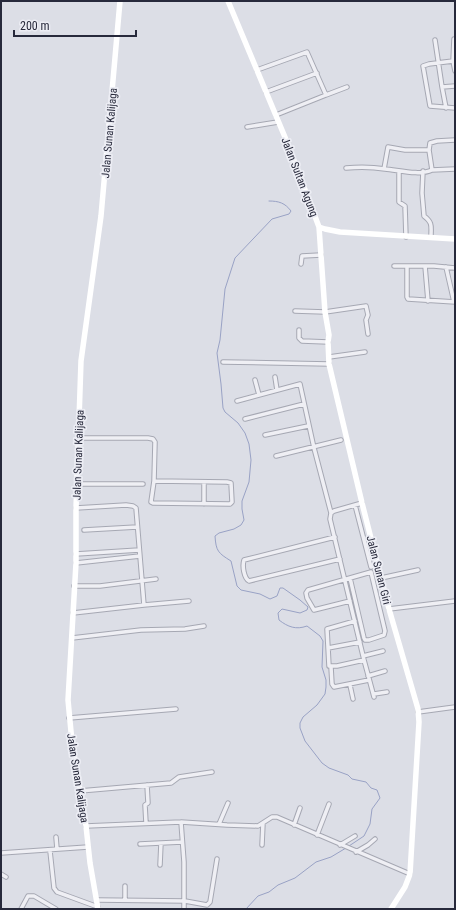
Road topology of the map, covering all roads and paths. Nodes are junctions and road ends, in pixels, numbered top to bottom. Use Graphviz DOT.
graph roads {
  1 [pos="120,1"];
  2 [pos="228,1"];
  3 [pos="454,38"];
  4 [pos="435,40"];
  5 [pos="453,61"];
  6 [pos="438,63"];
  7 [pos="257,70"];
  8 [pos="455,71"];
  9 [pos="317,73"];
  10 [pos="455,86"];
  11 [pos="442,87"];
  12 [pos="347,88"];
  13 [pos="266,92"];
  14 [pos="326,95"];
  15 [pos="446,108"];
  16 [pos="455,108"];
  17 [pos="276,115"];
  18 [pos="278,122"];
  19 [pos="247,127"];
  20 [pos="455,140"];
  21 [pos="429,150"];
  22 [pos="346,168"];
  23 [pos="384,168"];
  24 [pos="455,169"];
  25 [pos="432,170"];
  26 [pos="399,171"];
  27 [pos="423,172"];
  28 [pos="319,227"];
  29 [pos="406,237"];
  30 [pos="431,237"];
  31 [pos="455,239"];
  32 [pos="321,255"];
  33 [pos="301,264"];
  34 [pos="394,266"];
  35 [pos="407,266"];
  36 [pos="425,266"];
  37 [pos="446,267"];
  38 [pos="455,268"];
  39 [pos="428,301"];
  40 [pos="454,302"];
  41 [pos="295,311"];
  42 [pos="325,312"];
  43 [pos="299,330"];
  44 [pos="368,334"];
  45 [pos="328,342"];
  46 [pos="365,352"];
  47 [pos="329,357"];
  48 [pos="223,362"];
  49 [pos="329,364"];
  50 [pos="275,377"];
  51 [pos="255,380"];
  52 [pos="278,390"];
  53 [pos="259,395"];
  54 [pos="237,401"];
  55 [pos="304,404"];
  56 [pos="245,419"];
  57 [pos="308,426"];
  58 [pos="265,435"];
  59 [pos="79,438"];
  60 [pos="341,440"];
  61 [pos="314,448"];
  62 [pos="276,456"];
  63 [pos="154,481"];
  64 [pos="204,482"];
  65 [pos="77,484"];
  66 [pos="143,484"];
  67 [pos="362,503"];
  68 [pos="204,504"];
  69 [pos="355,505"];
  70 [pos="76,508"];
  71 [pos="331,512"];
  72 [pos="137,527"];
  73 [pos="84,530"];
  74 [pos="335,537"];
  75 [pos="139,550"];
  76 [pos="119,551"];
  77 [pos="101,552"];
  78 [pos="76,554"];
  79 [pos="140,556"];
  80 [pos="120,558"];
  81 [pos="340,559"];
  82 [pos="102,560"];
  83 [pos="76,563"];
  84 [pos="378,565"];
  85 [pos="418,570"];
  86 [pos="350,578"];
  87 [pos="381,578"];
  88 [pos="156,579"];
  89 [pos="345,580"];
  90 [pos="141,581"];
  91 [pos="74,586"];
  92 [pos="350,601"];
  93 [pos="455,601"];
  94 [pos="189,602"];
  95 [pos="144,605"];
  96 [pos="390,609"];
  97 [pos="72,613"];
  98 [pos="355,621"];
  99 [pos="204,626"];
  100 [pos="72,638"];
  101 [pos="360,642"];
  102 [pos="328,648"];
  103 [pos="383,651"];
  104 [pos="363,656"];
  105 [pos="364,660"];
  106 [pos="331,667"];
  107 [pos="385,672"];
  108 [pos="369,678"];
  109 [pos="350,685"];
  110 [pos="386,692"];
  111 [pos="353,699"];
  112 [pos="455,707"];
  113 [pos="176,709"];
  114 [pos="418,712"];
  115 [pos="69,718"];
  116 [pos="212,772"];
  117 [pos="147,784"];
  118 [pos="80,791"];
  119 [pos="228,803"];
  120 [pos="329,804"];
  121 [pos="300,808"];
  122 [pos="181,822"];
  123 [pos="146,823"];
  124 [pos="263,823"];
  125 [pos="218,824"];
  126 [pos="294,825"];
  127 [pos="86,826"];
  128 [pos="317,835"];
  129 [pos="355,836"];
  130 [pos="56,837"];
  131 [pos="375,839"];
  132 [pos="182,842"];
  133 [pos="162,843"];
  134 [pos="140,844"];
  135 [pos="262,845"];
  136 [pos="341,846"];
  137 [pos="88,847"];
  138 [pos="58,850"];
  139 [pos="50,851"];
  140 [pos="356,852"];
  141 [pos="1,853"];
  142 [pos="217,859"];
  143 [pos="160,865"];
  144 [pos="1,874"];
  145 [pos="410,874"];
  146 [pos="6,877"];
  147 [pos="125,886"];
  148 [pos="97,900"];
  149 [pos="125,900"];
  150 [pos="185,900"];
  151 [pos="98,908"];
  152 [pos="21,909"];
  153 [pos="56,909"];
  154 [pos="184,909"];
  155 [pos="391,909"];
  1 -- 59 [label="street, Jalan Sunan Kalijaga"];
  2 -- 7 [label="street, Jalan Sultan Agung"];
  3 -- 5 [label="street"];
  4 -- 6 [label="street"];
  5 -- 6 [label="street"];
  5 -- 8 [label="street"];
  6 -- 11 [label="street"];
  6 -- 15 [label="street"];
  7 -- 9 [label="street"];
  7 -- 13 [label="street, Jalan Sultan Agung"];
  9 -- 13 [label="street"];
  9 -- 14 [label="street"];
  10 -- 11 [label="street"];
  11 -- 15 [label="street"];
  12 -- 14 [label="street"];
  13 -- 17 [label="street, Jalan Sultan Agung"];
  14 -- 17 [label="street"];
  15 -- 16 [label="street"];
  17 -- 18 [label="street, Jalan Sultan Agung"];
  18 -- 19 [label="street"];
  18 -- 28 [label="street, Jalan Sultan Agung"];
  20 -- 21 [label="street"];
  21 -- 23 [label="street"];
  21 -- 25 [label="street"];
  22 -- 23 [label="street"];
  23 -- 26 [label="street"];
  24 -- 25 [label="street"];
  25 -- 27 [label="street"];
  26 -- 27 [label="street"];
  26 -- 29 [label="street"];
  27 -- 30 [label="street"];
  28 -- 29 [label="street, Jalan Sultan Agung"];
  28 -- 32 [label="street, Jalan Sunan Giri"];
  29 -- 30 [label="street, Jalan Sultan Agung"];
  30 -- 31 [label="street, Jalan Sultan Agung"];
  32 -- 33 [label="street"];
  32 -- 42 [label="street, Jalan Sunan Giri"];
  34 -- 35 [label="street"];
  35 -- 36 [label="street"];
  35 -- 39 [label="street"];
  36 -- 37 [label="street"];
  36 -- 39 [label="street"];
  37 -- 38 [label="street"];
  37 -- 40 [label="street"];
  39 -- 40 [label="street"];
  41 -- 42 [label="street"];
  42 -- 44 [label="street"];
  42 -- 45 [label="street, Jalan Sunan Giri"];
  43 -- 45 [label="street"];
  45 -- 47 [label="street, Jalan Sunan Giri"];
  46 -- 47 [label="street"];
  47 -- 49 [label="street, Jalan Sunan Giri"];
  48 -- 49 [label="street"];
  49 -- 67 [label="street, Jalan Sunan Giri"];
  50 -- 52 [label="street"];
  51 -- 53 [label="street"];
  52 -- 53 [label="street"];
  52 -- 55 [label="street"];
  53 -- 54 [label="street"];
  55 -- 56 [label="street"];
  55 -- 57 [label="street"];
  57 -- 58 [label="street"];
  57 -- 61 [label="street"];
  59 -- 63 [label="street"];
  59 -- 65 [label="street, Jalan Sunan Kalijaga"];
  60 -- 61 [label="street"];
  61 -- 62 [label="street"];
  61 -- 71 [label="street"];
  63 -- 64 [label="street"];
  63 -- 68 [label="street"];
  64 -- 68 [label="street"];
  64 -- 68 [label="street"];
  65 -- 66 [label="street"];
  65 -- 70 [label="street, Jalan Sunan Kalijaga"];
  67 -- 69 [label="street"];
  67 -- 84 [label="street, Jalan Sunan Giri"];
  69 -- 71 [label="street"];
  69 -- 84 [label="street"];
  70 -- 72 [label="street"];
  70 -- 78 [label="street, Jalan Sunan Kalijaga"];
  71 -- 74 [label="street"];
  72 -- 73 [label="street"];
  72 -- 75 [label="street"];
  74 -- 81 [label="street"];
  74 -- 81 [label="street"];
  75 -- 76 [label="street"];
  75 -- 79 [label="street"];
  76 -- 77 [label="street"];
  76 -- 80 [label="street"];
  77 -- 78 [label="street"];
  77 -- 82 [label="street"];
  78 -- 83 [label="street, Jalan Sunan Kalijaga"];
  79 -- 80 [label="street"];
  79 -- 90 [label="street"];
  80 -- 82 [label="street"];
  81 -- 89 [label="street"];
  82 -- 83 [label="street"];
  83 -- 91 [label="street, Jalan Sunan Kalijaga"];
  84 -- 87 [label="street, Jalan Sunan Giri"];
  85 -- 87 [label="street"];
  86 -- 86 [label="street"];
  86 -- 89 [label="street"];
  87 -- 96 [label="street, Jalan Sunan Giri"];
  88 -- 90 [label="street"];
  89 -- 92 [label="street"];
  89 -- 92 [label="street"];
  90 -- 91 [label="street"];
  90 -- 95 [label="street"];
  91 -- 97 [label="street, Jalan Sunan Kalijaga"];
  92 -- 98 [label="street"];
  93 -- 96 [label="street"];
  94 -- 95 [label="street"];
  95 -- 97 [label="street"];
  96 -- 114 [label="street, Jalan Sunan Giri"];
  97 -- 100 [label="street, Jalan Sunan Kalijaga"];
  98 -- 101 [label="street"];
  98 -- 102 [label="street"];
  99 -- 100 [label="street"];
  100 -- 115 [label="street, Jalan Sunan Kalijaga"];
  101 -- 102 [label="street"];
  101 -- 104 [label="street"];
  102 -- 106 [label="street"];
  103 -- 104 [label="street"];
  104 -- 105 [label="street"];
  105 -- 106 [label="street"];
  105 -- 108 [label="street"];
  106 -- 109 [label="street"];
  107 -- 108 [label="street"];
  108 -- 109 [label="street"];
  108 -- 110 [label="street"];
  109 -- 111 [label="street"];
  112 -- 114 [label="street"];
  113 -- 115 [label="street"];
  114 -- 145 [label="street, Jalan Sunan Giri"];
  115 -- 118 [label="street, Jalan Sunan Kalijaga"];
  116 -- 117 [label="street"];
  117 -- 118 [label="street"];
  117 -- 123 [label="street"];
  118 -- 127 [label="street, Jalan Sunan Kalijaga"];
  119 -- 125 [label="street"];
  120 -- 128 [label="street"];
  121 -- 126 [label="street"];
  122 -- 123 [label="street"];
  122 -- 125 [label="street"];
  122 -- 132 [label="street"];
  123 -- 127 [label="street"];
  124 -- 125 [label="street"];
  124 -- 126 [label="street"];
  124 -- 135 [label="street"];
  126 -- 128 [label="street"];
  127 -- 137 [label="street, Jalan Sunan Kalijaga"];
  128 -- 136 [label="street"];
  129 -- 136 [label="street"];
  130 -- 138 [label="street"];
  131 -- 140 [label="street"];
  132 -- 133 [label="street"];
  132 -- 150 [label="street"];
  133 -- 134 [label="street"];
  133 -- 143 [label="street"];
  136 -- 140 [label="street"];
  137 -- 138 [label="street"];
  137 -- 148 [label="street, Jalan Sunan Kalijaga"];
  138 -- 139 [label="street"];
  139 -- 141 [label="street"];
  139 -- 151 [label="street"];
  140 -- 145 [label="street"];
  142 -- 150 [label="street"];
  144 -- 146 [label="street"];
  145 -- 155 [label="street, Jalan Sunan Giri"];
  147 -- 149 [label="street"];
  148 -- 149 [label="street"];
  148 -- 151 [label="street, Jalan Sunan Kalijaga"];
  149 -- 150 [label="street"];
  150 -- 154 [label="street"];
  152 -- 153 [label="street"];
}
